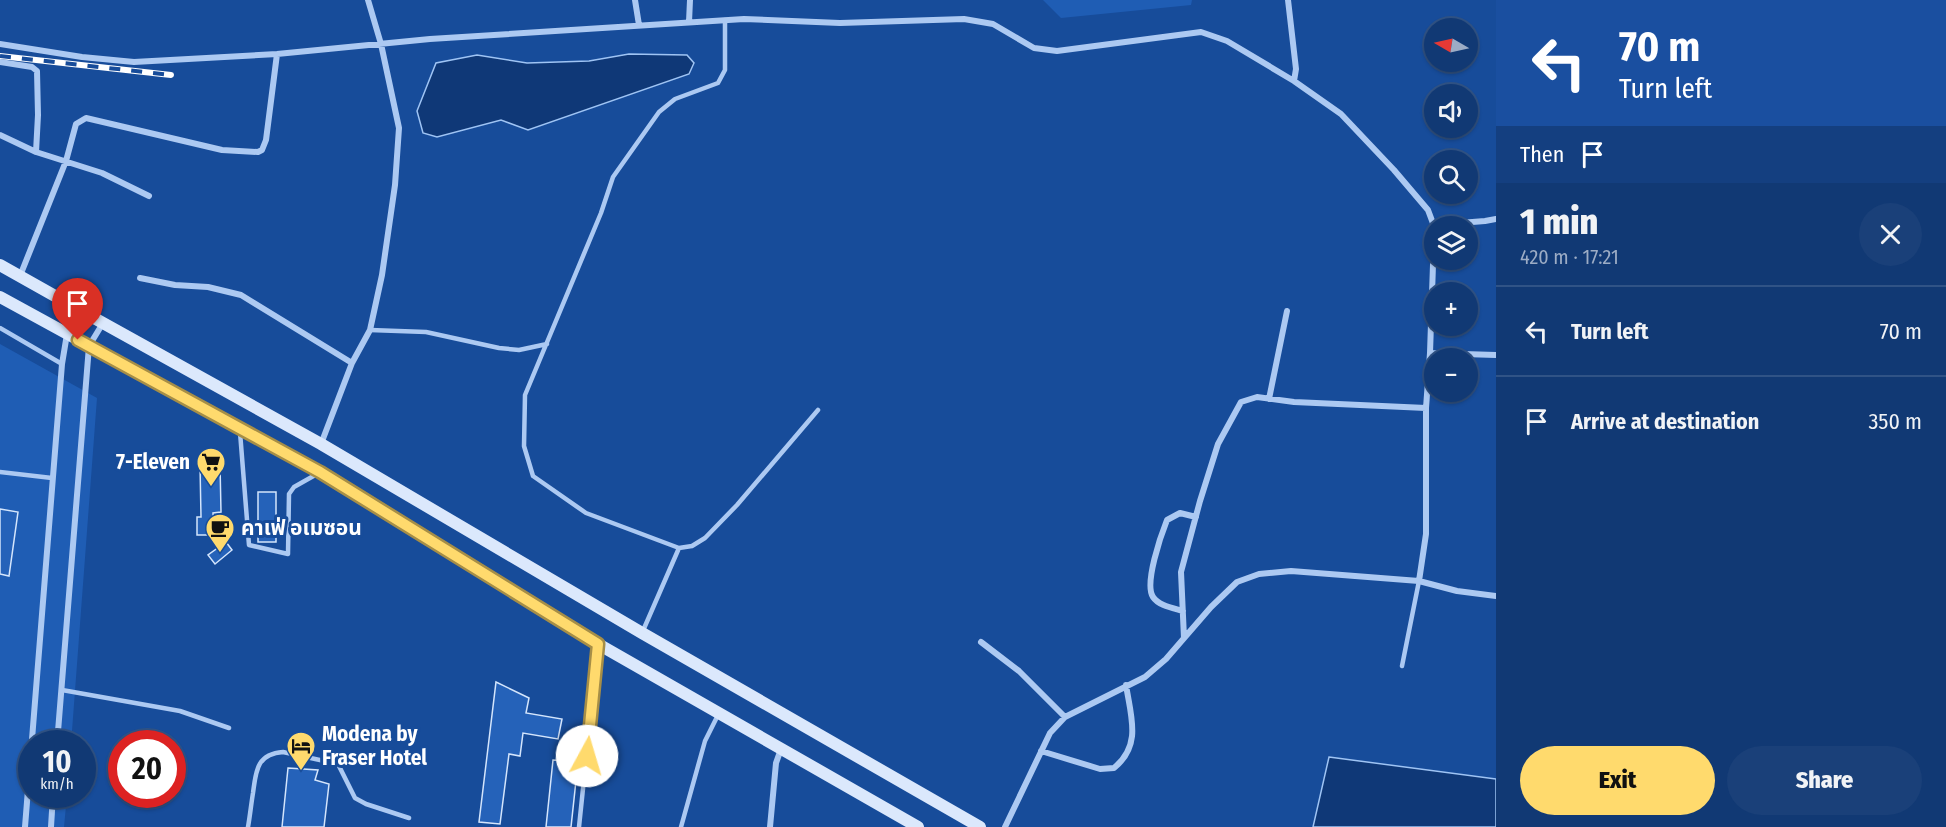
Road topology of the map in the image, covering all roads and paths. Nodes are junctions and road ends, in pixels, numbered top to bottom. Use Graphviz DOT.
graph roads {
  1 [pos="368,0"];
  2 [pos="635,0"];
  3 [pos="690,0"];
  4 [pos="1288,0"];
  5 [pos="725,20"];
  6 [pos="689,22"];
  7 [pos="639,25"];
  8 [pos="0,44"];
  9 [pos="381,44"];
  10 [pos="277,54"];
  11 [pos="0,62"];
  12 [pos="1294,81"];
  13 [pos="0,135"];
  14 [pos="36,152"];
  15 [pos="66,161"];
  16 [pos="149,196"];
  17 [pos="1430,216"];
  18 [pos="1496,219"];
  19 [pos="1478,222"];
  20 [pos="0,265"];
  21 [pos="1433,270"];
  22 [pos="20,276"];
  23 [pos="140,278"];
  24 [pos="0,297"];
  25 [pos="78,310"];
  26 [pos="1287,311"];
  27 [pos="102,323"];
  28 [pos="0,328"];
  29 [pos="370,330"];
  30 [pos="67,334"];
  31 [pos="547,344"];
  32 [pos="89,346"];
  33 [pos="1430,348"];
  34 [pos="1478,354"];
  35 [pos="1496,355"];
  36 [pos="352,363"];
  37 [pos="62,364"];
  38 [pos="1269,399"];
  39 [pos="1426,402"];
  40 [pos="1426,408"];
  41 [pos="818,410"];
  42 [pos="240,427"];
  43 [pos="321,444"];
  44 [pos="0,472"];
  45 [pos="320,472"];
  46 [pos="52,478"];
  47 [pos="1196,517"];
  48 [pos="679,548"];
  49 [pos="1419,581"];
  50 [pos="1496,596"];
  51 [pos="1183,611"];
  52 [pos="642,633"];
  53 [pos="1184,639"];
  54 [pos="981,642"];
  55 [pos="598,644"];
  56 [pos="1402,666"];
  57 [pos="1126,686"];
  58 [pos="62,690"];
  59 [pos="719,713"];
  60 [pos="1065,717"];
  61 [pos="229,728"];
  62 [pos="58,730"];
  63 [pos="781,748"];
  64 [pos="1041,751"];
  65 [pos="52,808"];
  66 [pos="409,818"];
  67 [pos="25,827"];
  68 [pos="51,827"];
  69 [pos="248,827"];
  70 [pos="579,827"];
  71 [pos="681,827"];
  72 [pos="771,827"];
  73 [pos="918,827"];
  74 [pos="980,827"];
  75 [pos="1005,827"];
  1 -- 9 [label="street"];
  2 -- 7 [label="street"];
  3 -- 6 [label="street"];
  4 -- 12 [label="street"];
  5 -- 6 [label="street"];
  5 -- 12 [label="street"];
  5 -- 31 [label="lane"];
  6 -- 7 [label="street"];
  7 -- 9 [label="street"];
  8 -- 10 [label="street"];
  9 -- 10 [label="street"];
  9 -- 29 [label="street"];
  10 -- 15 [label="street"];
  11 -- 14 [label="street"];
  12 -- 17 [label="street"];
  13 -- 14 [label="street"];
  14 -- 15 [label="street"];
  15 -- 16 [label="street"];
  15 -- 22 [label="street"];
  18 -- 19 [label="street"];
  20 -- 22 [label="main road"];
  21 -- 33 [label="street"];
  22 -- 25 [label="main road"];
  23 -- 36 [label="street"];
  24 -- 30 [label="main road"];
  25 -- 27 [label="main road"];
  25 -- 30 [label="street"];
  26 -- 38 [label="street"];
  27 -- 32 [label="street"];
  27 -- 43 [label="main road"];
  28 -- 37 [label="lane"];
  29 -- 31 [label="lane"];
  29 -- 36 [label="street"];
  30 -- 32 [label="main road"];
  30 -- 37 [label="street"];
  31 -- 48 [label="lane"];
  32 -- 42 [label="main road"];
  32 -- 58 [label="street"];
  34 -- 35 [label="street"];
  36 -- 43 [label="street"];
  37 -- 46 [label="street"];
  38 -- 40 [label="street"];
  38 -- 47 [label="street"];
  39 -- 40 [label="street"];
  40 -- 49 [label="street"];
  41 -- 48 [label="lane"];
  42 -- 45 [label="main road"];
  42 -- 45 [label="lane"];
  43 -- 52 [label="main road"];
  44 -- 46 [label="lane"];
  45 -- 55 [label="main road"];
  46 -- 67 [label="street"];
  47 -- 51 [label="street"];
  47 -- 51 [label="street"];
  48 -- 52 [label="lane"];
  49 -- 50 [label="street"];
  49 -- 53 [label="street"];
  49 -- 56 [label="lane"];
  51 -- 53 [label="street"];
  52 -- 74 [label="main road"];
  53 -- 57 [label="street"];
  54 -- 60 [label="street"];
  55 -- 59 [label="main road"];
  55 -- 70 [label="lane"];
  57 -- 60 [label="street"];
  57 -- 64 [label="street"];
  58 -- 61 [label="lane"];
  58 -- 62 [label="street"];
  59 -- 63 [label="main road"];
  59 -- 71 [label="lane"];
  60 -- 64 [label="street"];
  63 -- 72 [label="street"];
  63 -- 73 [label="main road"];
  64 -- 75 [label="street"];
  65 -- 68 [label="street"];
  66 -- 69 [label="lane"];
}
